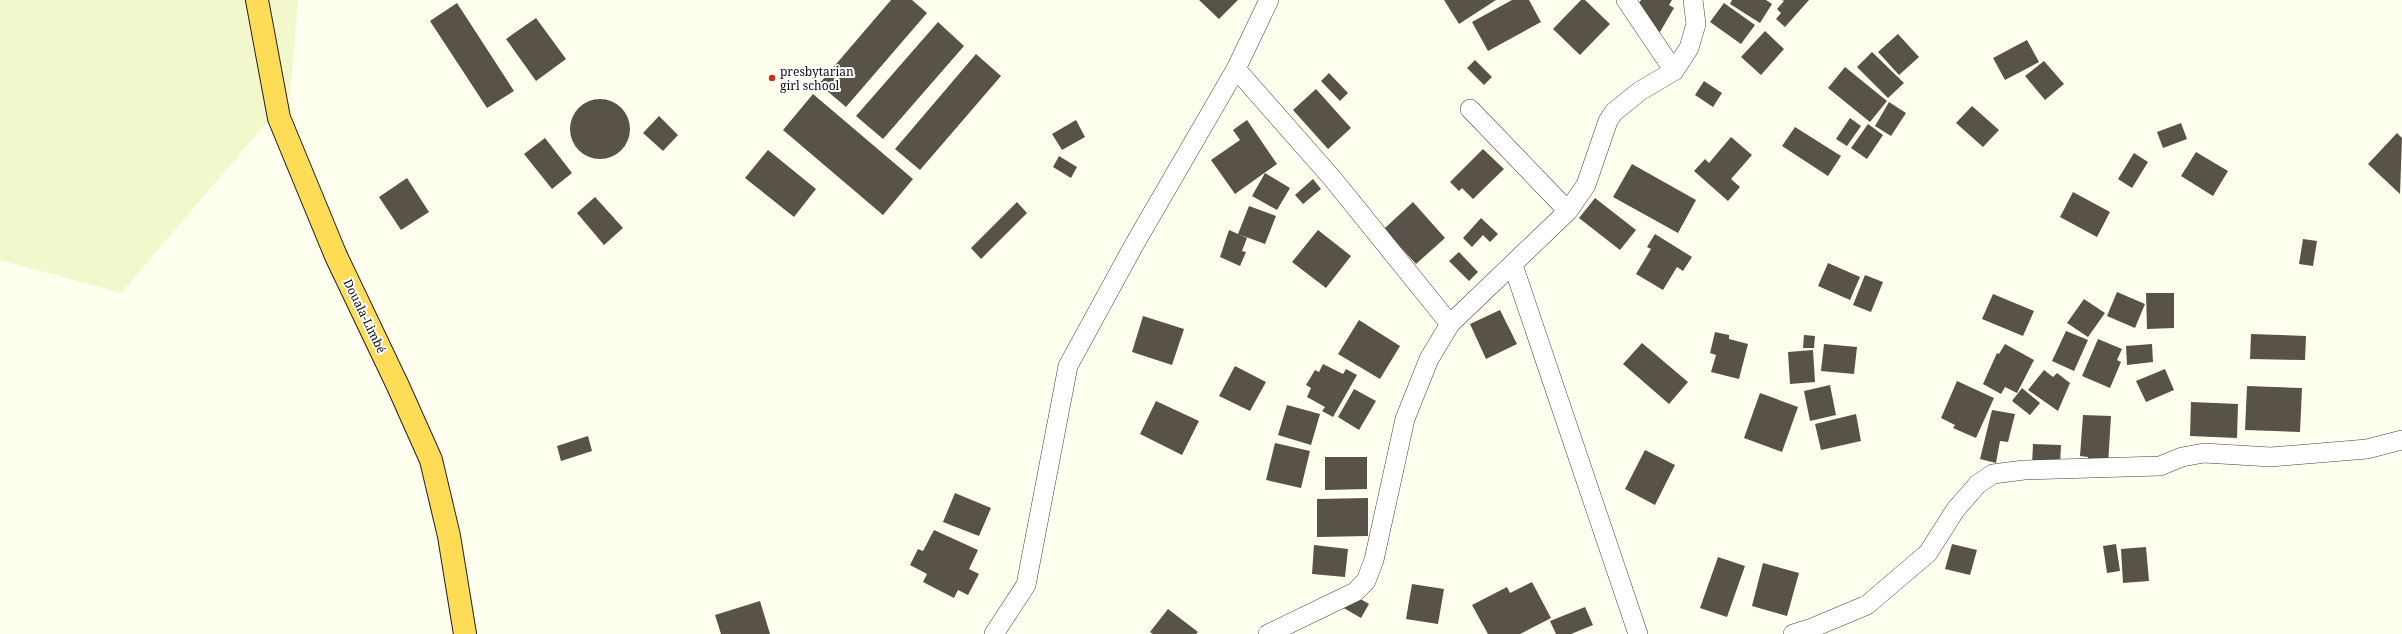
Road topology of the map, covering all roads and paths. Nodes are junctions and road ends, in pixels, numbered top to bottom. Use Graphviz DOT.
graph roads {
  1 [pos="257,0"];
  2 [pos="1269,0"];
  3 [pos="1626,0"];
  4 [pos="1693,0"];
  5 [pos="1236,69"];
  6 [pos="1674,71"];
  7 [pos="1470,109"];
  8 [pos="1568,211"];
  9 [pos="1513,265"];
  10 [pos="1450,324"];
  11 [pos="2402,440"];
  12 [pos="465,634"];
  13 [pos="994,634"];
  14 [pos="1268,634"];
  15 [pos="1638,634"];
  16 [pos="1792,634"];
  1 -- 12 [label="highway, Douala-Limbé"];
  2 -- 5 [label="street"];
  3 -- 6 [label="street"];
  4 -- 6 [label="street"];
  5 -- 10 [label="street"];
  5 -- 13 [label="street"];
  6 -- 8 [label="street"];
  7 -- 8 [label="street"];
  8 -- 9 [label="street"];
  9 -- 10 [label="street"];
  9 -- 15 [label="street"];
  10 -- 14 [label="street"];
  11 -- 16 [label="street"];
}
